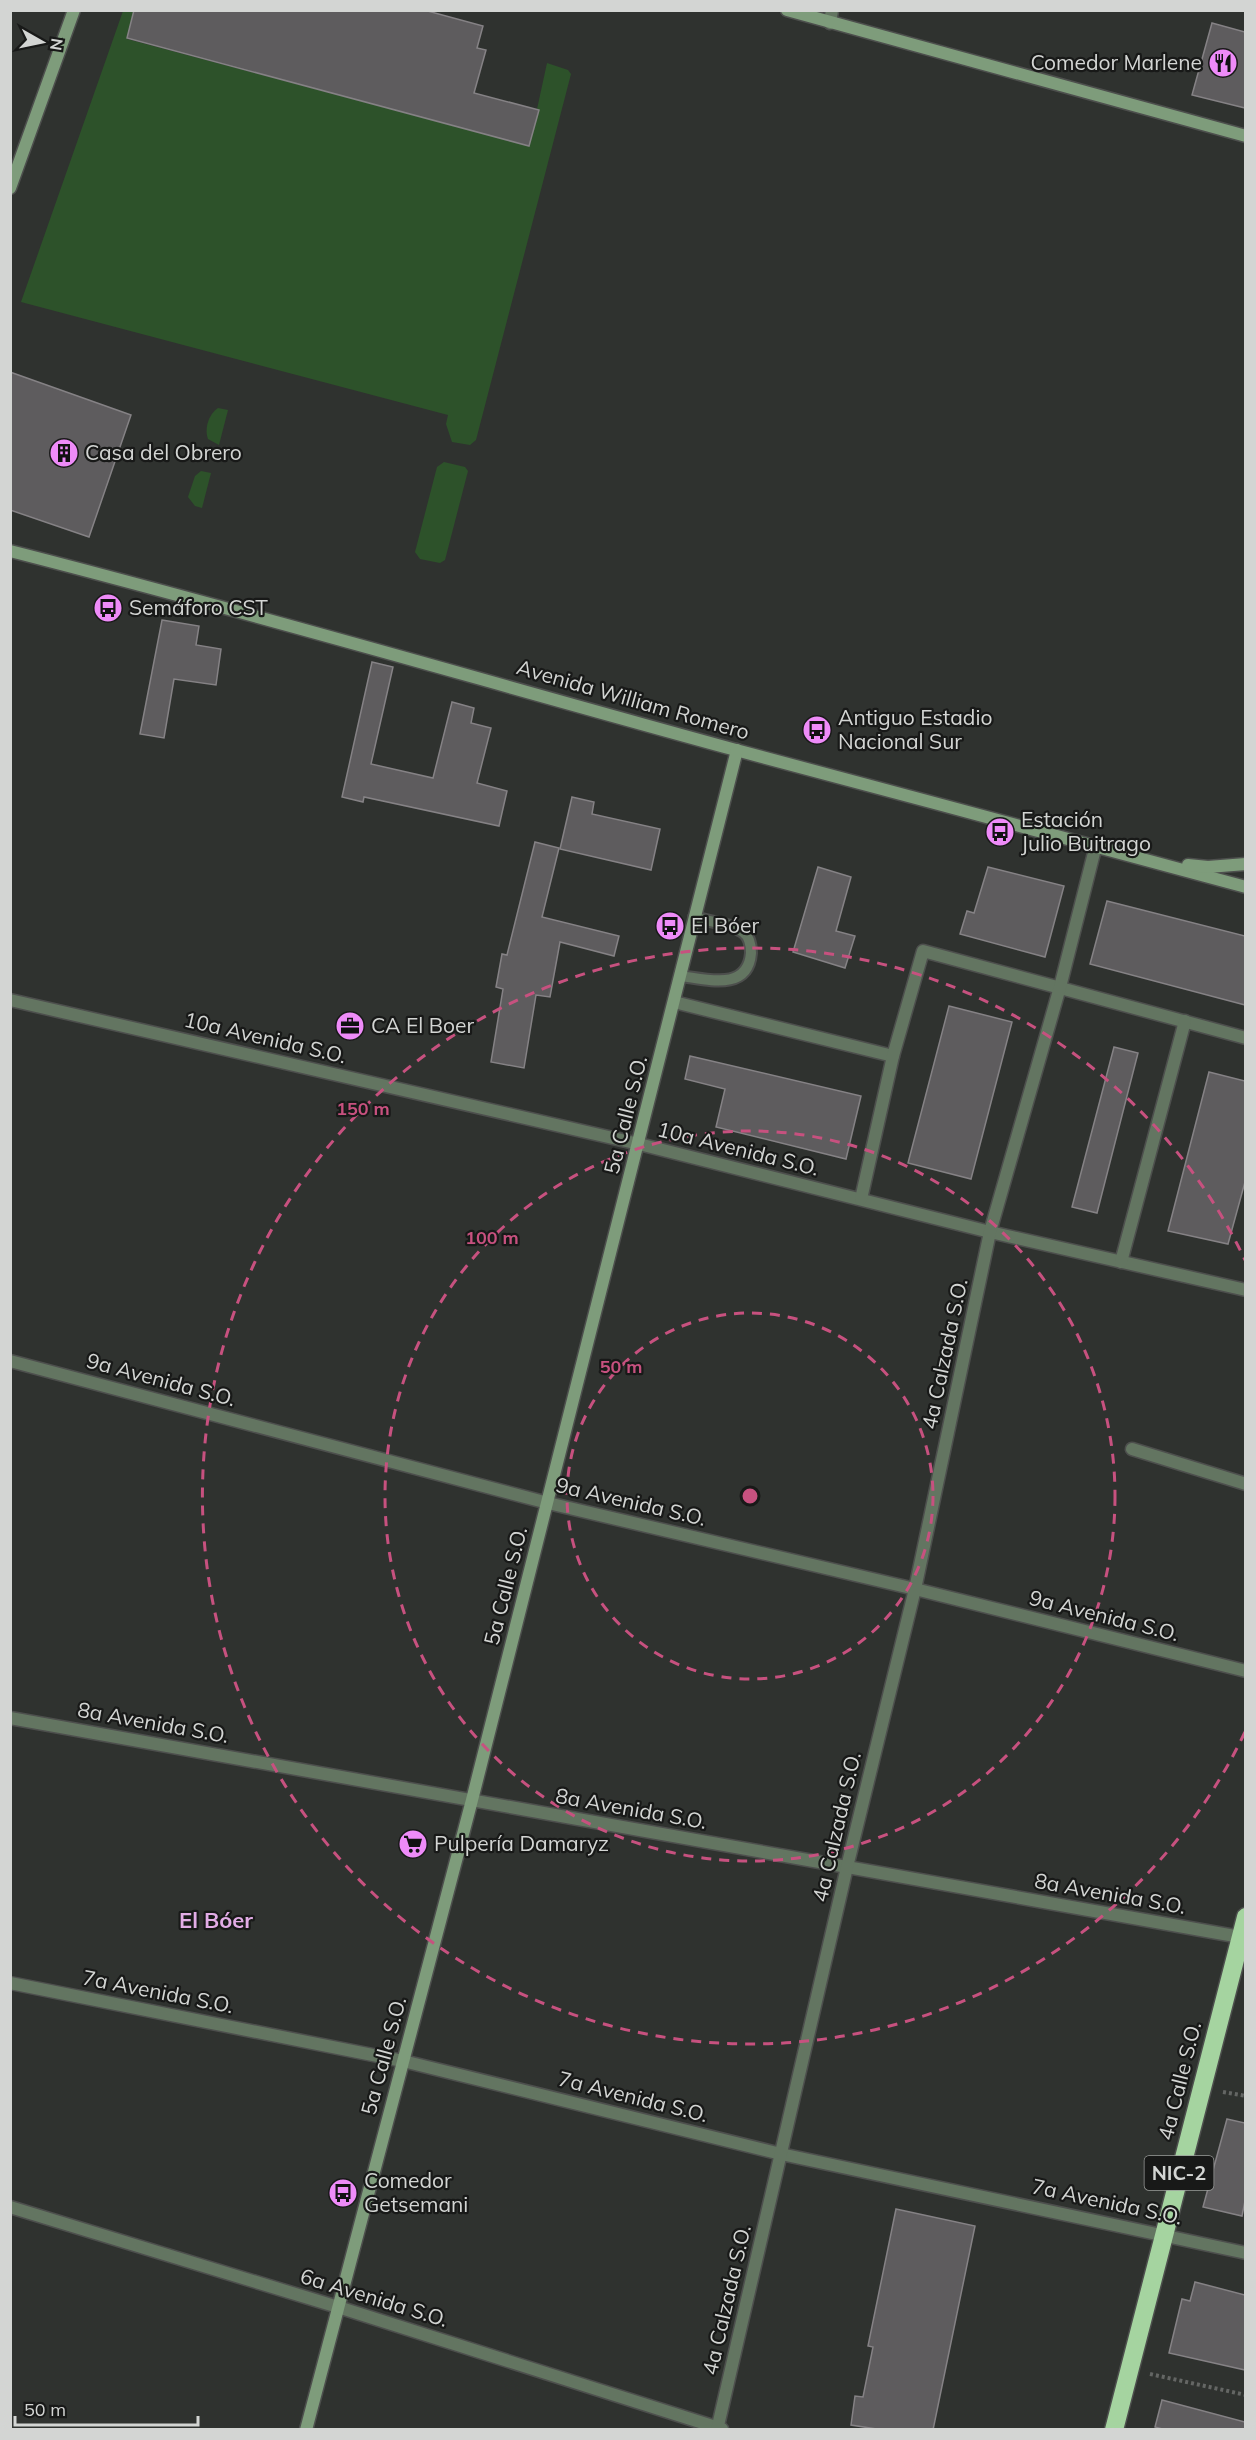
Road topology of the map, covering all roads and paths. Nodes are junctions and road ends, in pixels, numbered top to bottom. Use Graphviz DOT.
graph roads {
  1 [pos="74,10"];
  2 [pos="787,10"];
  3 [pos="831,17"];
  4 [pos="1245,136"];
  5 [pos="11,182"];
  6 [pos="10,551"];
  7 [pos="737,750"];
  8 [pos="1096,845"];
  9 [pos="1148,860"];
  10 [pos="1245,864"];
  11 [pos="1245,887"];
  12 [pos="694,918"];
  13 [pos="680,976"];
  14 [pos="1060,987"];
  15 [pos="10,1000"];
  16 [pos="674,1002"];
  17 [pos="1185,1021"];
  18 [pos="1245,1038"];
  19 [pos="893,1056"];
  20 [pos="639,1144"];
  21 [pos="861,1199"];
  22 [pos="990,1233"];
  23 [pos="1121,1262"];
  24 [pos="1245,1290"];
  25 [pos="10,1361"];
  26 [pos="1132,1449"];
  27 [pos="1245,1484"];
  28 [pos="548,1503"];
  29 [pos="915,1589"];
  30 [pos="1245,1671"];
  31 [pos="10,1718"];
  32 [pos="472,1800"];
  33 [pos="847,1867"];
  34 [pos="1245,1917"];
  35 [pos="1243,1937"];
  36 [pos="10,1983"];
  37 [pos="403,2061"];
  38 [pos="781,2154"];
  39 [pos="10,2207"];
  40 [pos="1164,2234"];
  41 [pos="1245,2253"];
  42 [pos="338,2307"];
  43 [pos="1129,2370"];
  44 [pos="1245,2395"];
  45 [pos="719,2429"];
  46 [pos="306,2430"];
  47 [pos="1114,2430"];
  1 -- 5 [label="street"];
  2 -- 3 [label="street"];
  3 -- 4 [label="street"];
  6 -- 7 [label="street, Avenida William Romero"];
  7 -- 8 [label="street, Avenida William Romero"];
  7 -- 12 [label="street, 5a Calle S.O."];
  8 -- 9 [label="street, Avenida William Romero"];
  8 -- 14 [label="street, 4a Calzada S.O."];
  9 -- 10 [label="street"];
  9 -- 11 [label="street, Avenida William Romero"];
  12 -- 13 [label="street, 5a Calle S.O."];
  12 -- 13 [label="lane"];
  13 -- 16 [label="street, 5a Calle S.O."];
  14 -- 17 [label="street"];
  14 -- 19 [label="street"];
  14 -- 22 [label="street, 4a Calzada S.O."];
  15 -- 20 [label="street, 10a Avenida S.O."];
  16 -- 19 [label="street"];
  16 -- 20 [label="street, 5a Calle S.O."];
  17 -- 18 [label="street"];
  17 -- 23 [label="street"];
  19 -- 21 [label="street"];
  20 -- 21 [label="street, 10a Avenida S.O."];
  20 -- 28 [label="street, 5a Calle S.O."];
  21 -- 22 [label="street, 10a Avenida S.O."];
  22 -- 23 [label="street, 10a Avenida S.O."];
  22 -- 29 [label="street, 4a Calzada S.O."];
  23 -- 24 [label="street, 10a Avenida S.O."];
  25 -- 28 [label="street, 9a Avenida S.O."];
  26 -- 27 [label="street"];
  28 -- 29 [label="street, 9a Avenida S.O."];
  28 -- 32 [label="street, 5a Calle S.O."];
  29 -- 30 [label="street, 9a Avenida S.O."];
  29 -- 33 [label="street, 4a Calzada S.O."];
  31 -- 32 [label="street, 8a Avenida S.O."];
  32 -- 33 [label="street, 8a Avenida S.O."];
  32 -- 37 [label="street, 5a Calle S.O."];
  33 -- 35 [label="street, 8a Avenida S.O."];
  33 -- 38 [label="street, 4a Calzada S.O."];
  34 -- 35 [label="highway, 4a Calle S.O. / NIC-2"];
  35 -- 40 [label="highway, 4a Calle S.O. / NIC-2"];
  36 -- 37 [label="street, 7a Avenida S.O."];
  37 -- 38 [label="street, 7a Avenida S.O."];
  37 -- 42 [label="street, 5a Calle S.O."];
  38 -- 40 [label="street, 7a Avenida S.O."];
  38 -- 45 [label="street, 4a Calzada S.O."];
  39 -- 42 [label="street, 6a Avenida S.O."];
  40 -- 41 [label="street, 7a Avenida S.O."];
  40 -- 43 [label="highway, 4a Calle S.O. / NIC-2"];
  42 -- 45 [label="street, 6a Avenida S.O."];
  42 -- 46 [label="street, 5a Calle S.O."];
  43 -- 44 [label="path"];
  43 -- 47 [label="highway, 4a Calle S.O. / NIC-2"];
}
